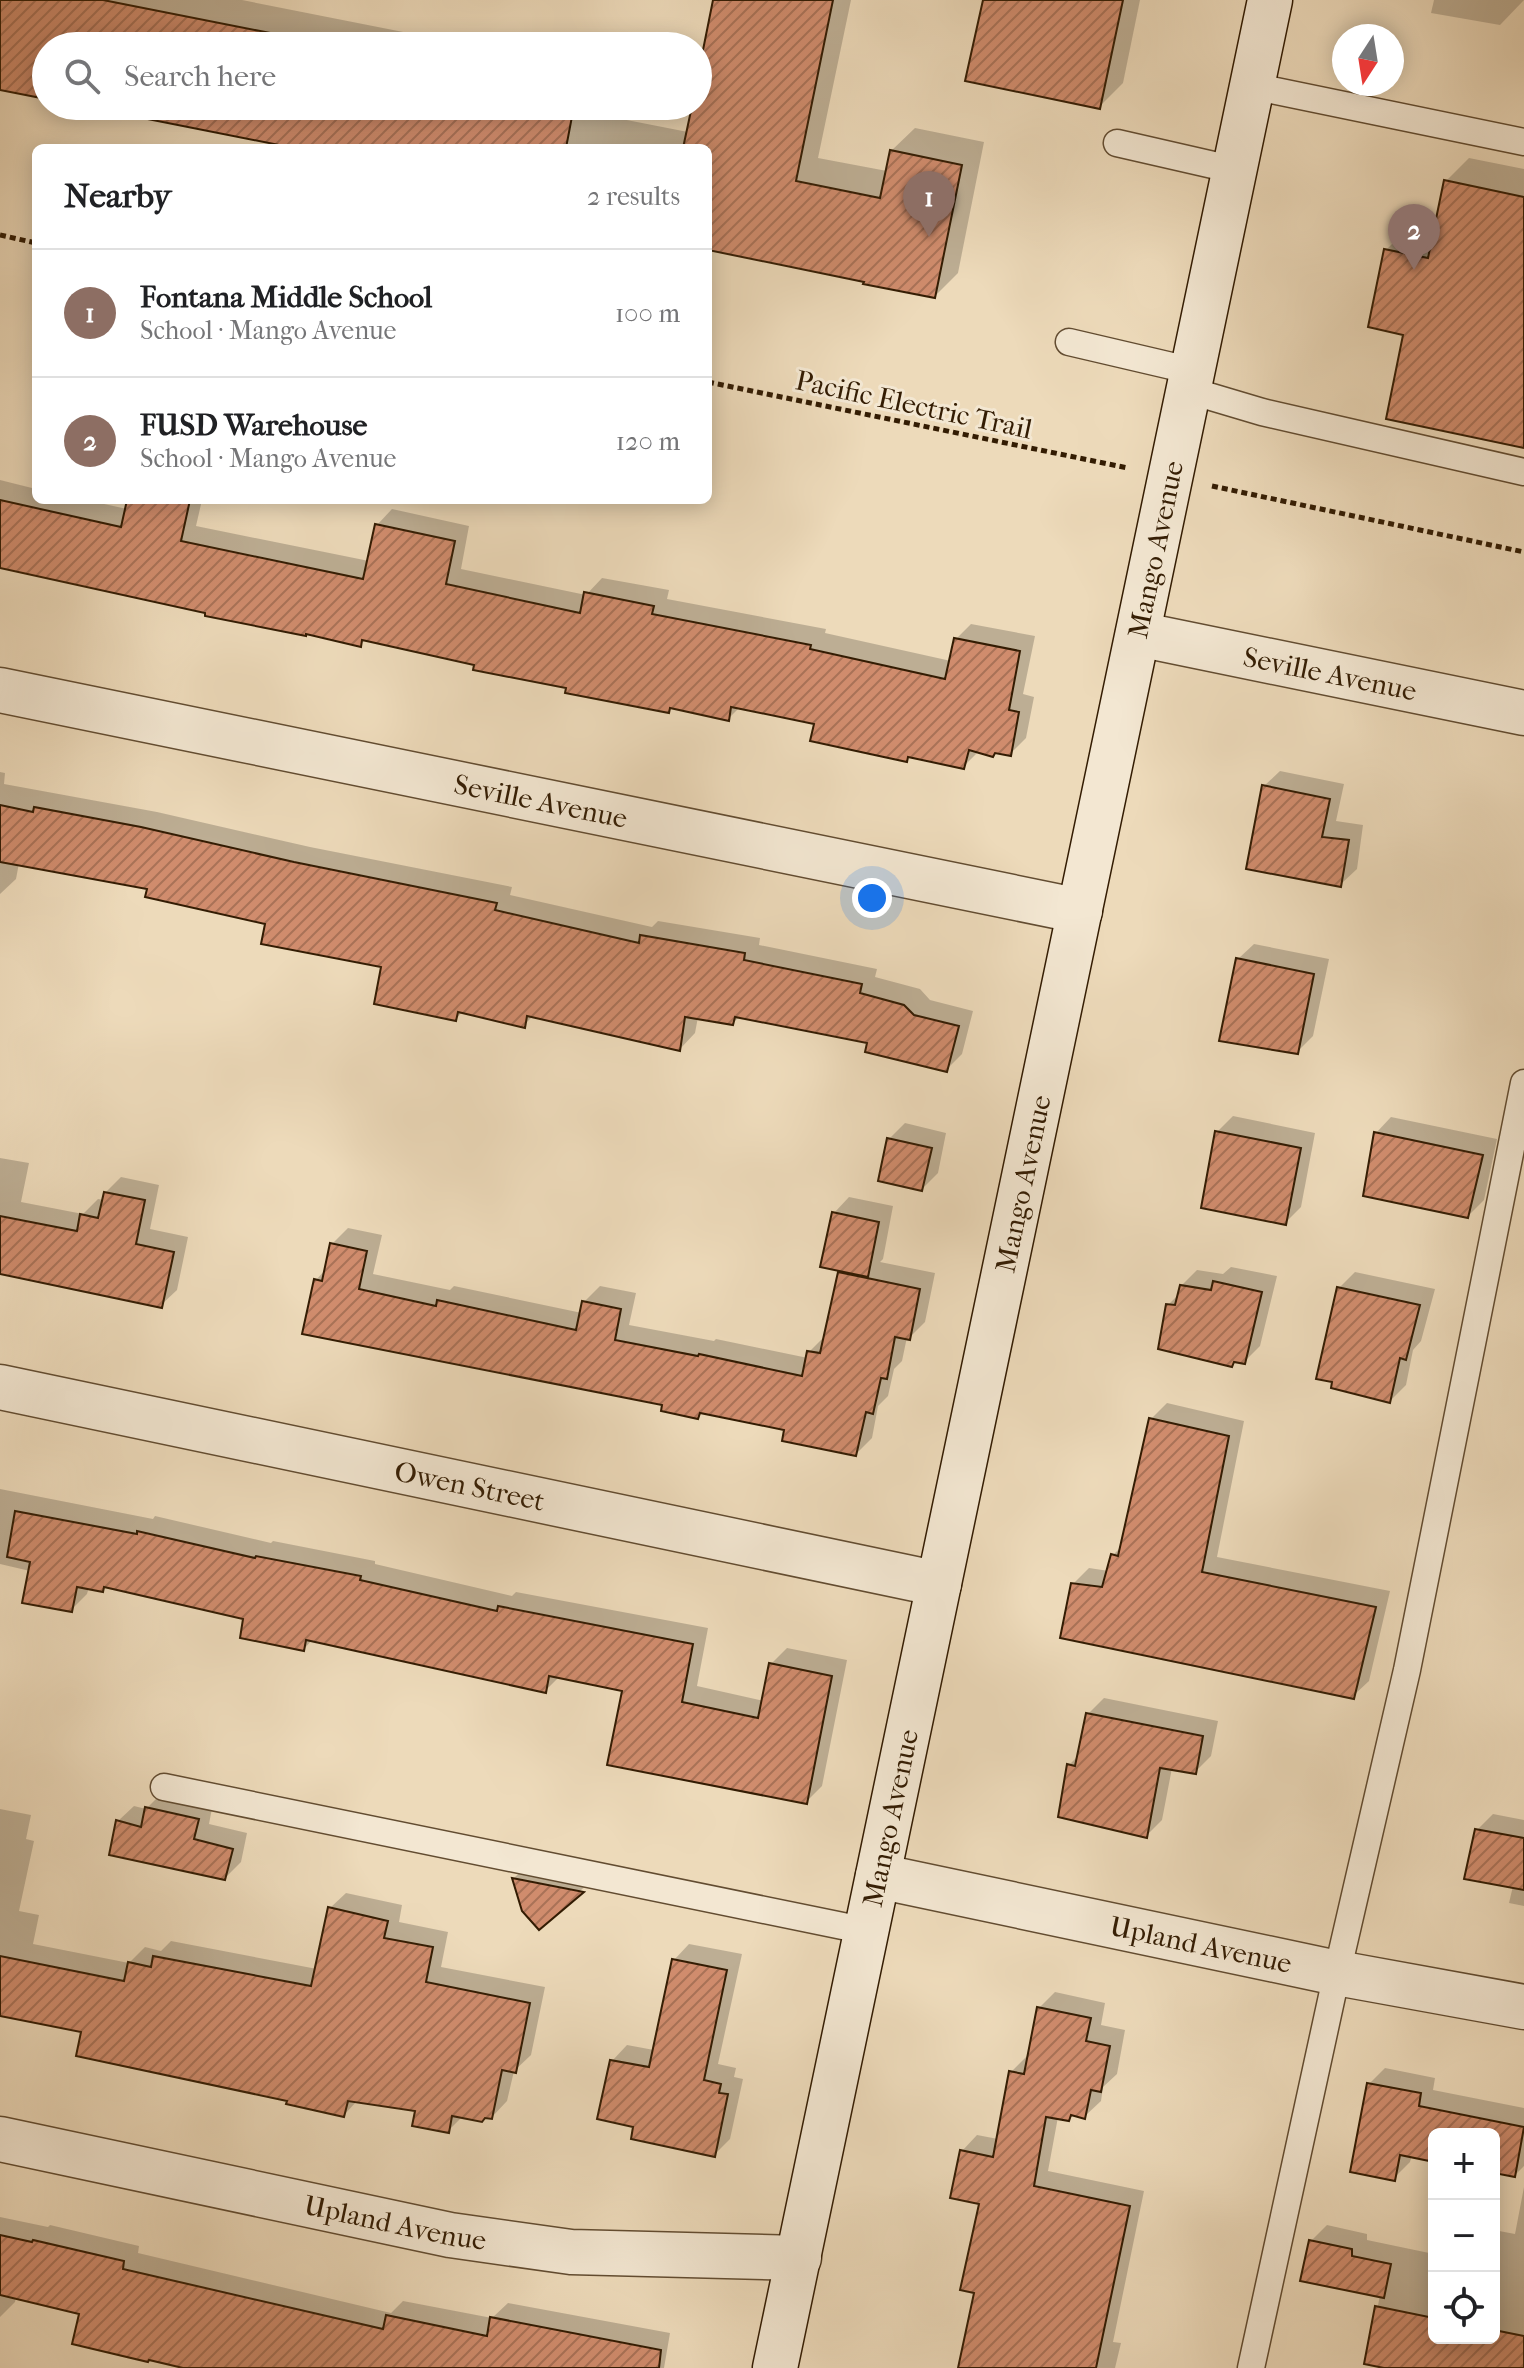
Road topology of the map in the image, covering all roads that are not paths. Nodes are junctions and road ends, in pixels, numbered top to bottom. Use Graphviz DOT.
graph roads {
  1 [pos="1270,0"];
  2 [pos="1252,86"];
  3 [pos="1524,142"];
  4 [pos="1117,143"];
  5 [pos="1235,170"];
  6 [pos="1069,342"];
  7 [pos="1190,381"];
  8 [pos="1524,472"];
  9 [pos="1138,634"];
  10 [pos="0,690"];
  11 [pos="1524,713"];
  12 [pos="1080,911"];
  13 [pos="1524,1083"];
  14 [pos="0,1387"];
  15 [pos="939,1584"];
  16 [pos="164,1787"];
  17 [pos="878,1876"];
  18 [pos="867,1931"];
  19 [pos="1337,1973"];
  20 [pos="1524,2007"];
  21 [pos="0,2139"];
  22 [pos="799,2258"];
  23 [pos="775,2368"];
  24 [pos="1251,2368"];
  1 -- 2 [label="street, Mango Avenue"];
  2 -- 3 [label="lane"];
  2 -- 5 [label="street, Mango Avenue"];
  4 -- 5 [label="lane"];
  5 -- 7 [label="street, Mango Avenue"];
  6 -- 7 [label="lane"];
  7 -- 8 [label="lane"];
  7 -- 9 [label="street, Mango Avenue"];
  9 -- 11 [label="street, Seville Avenue"];
  9 -- 12 [label="street, Mango Avenue"];
  10 -- 12 [label="street, Seville Avenue"];
  12 -- 15 [label="street, Mango Avenue"];
  13 -- 19 [label="lane"];
  14 -- 15 [label="street, Owen Street"];
  15 -- 17 [label="street, Mango Avenue"];
  16 -- 18 [label="lane"];
  17 -- 18 [label="street, Mango Avenue"];
  17 -- 19 [label="street, Upland Avenue"];
  18 -- 22 [label="street, Mango Avenue"];
  19 -- 20 [label="street, Upland Avenue"];
  19 -- 24 [label="lane"];
  21 -- 22 [label="street, Upland Avenue"];
  22 -- 23 [label="street, Mango Avenue"];
}
